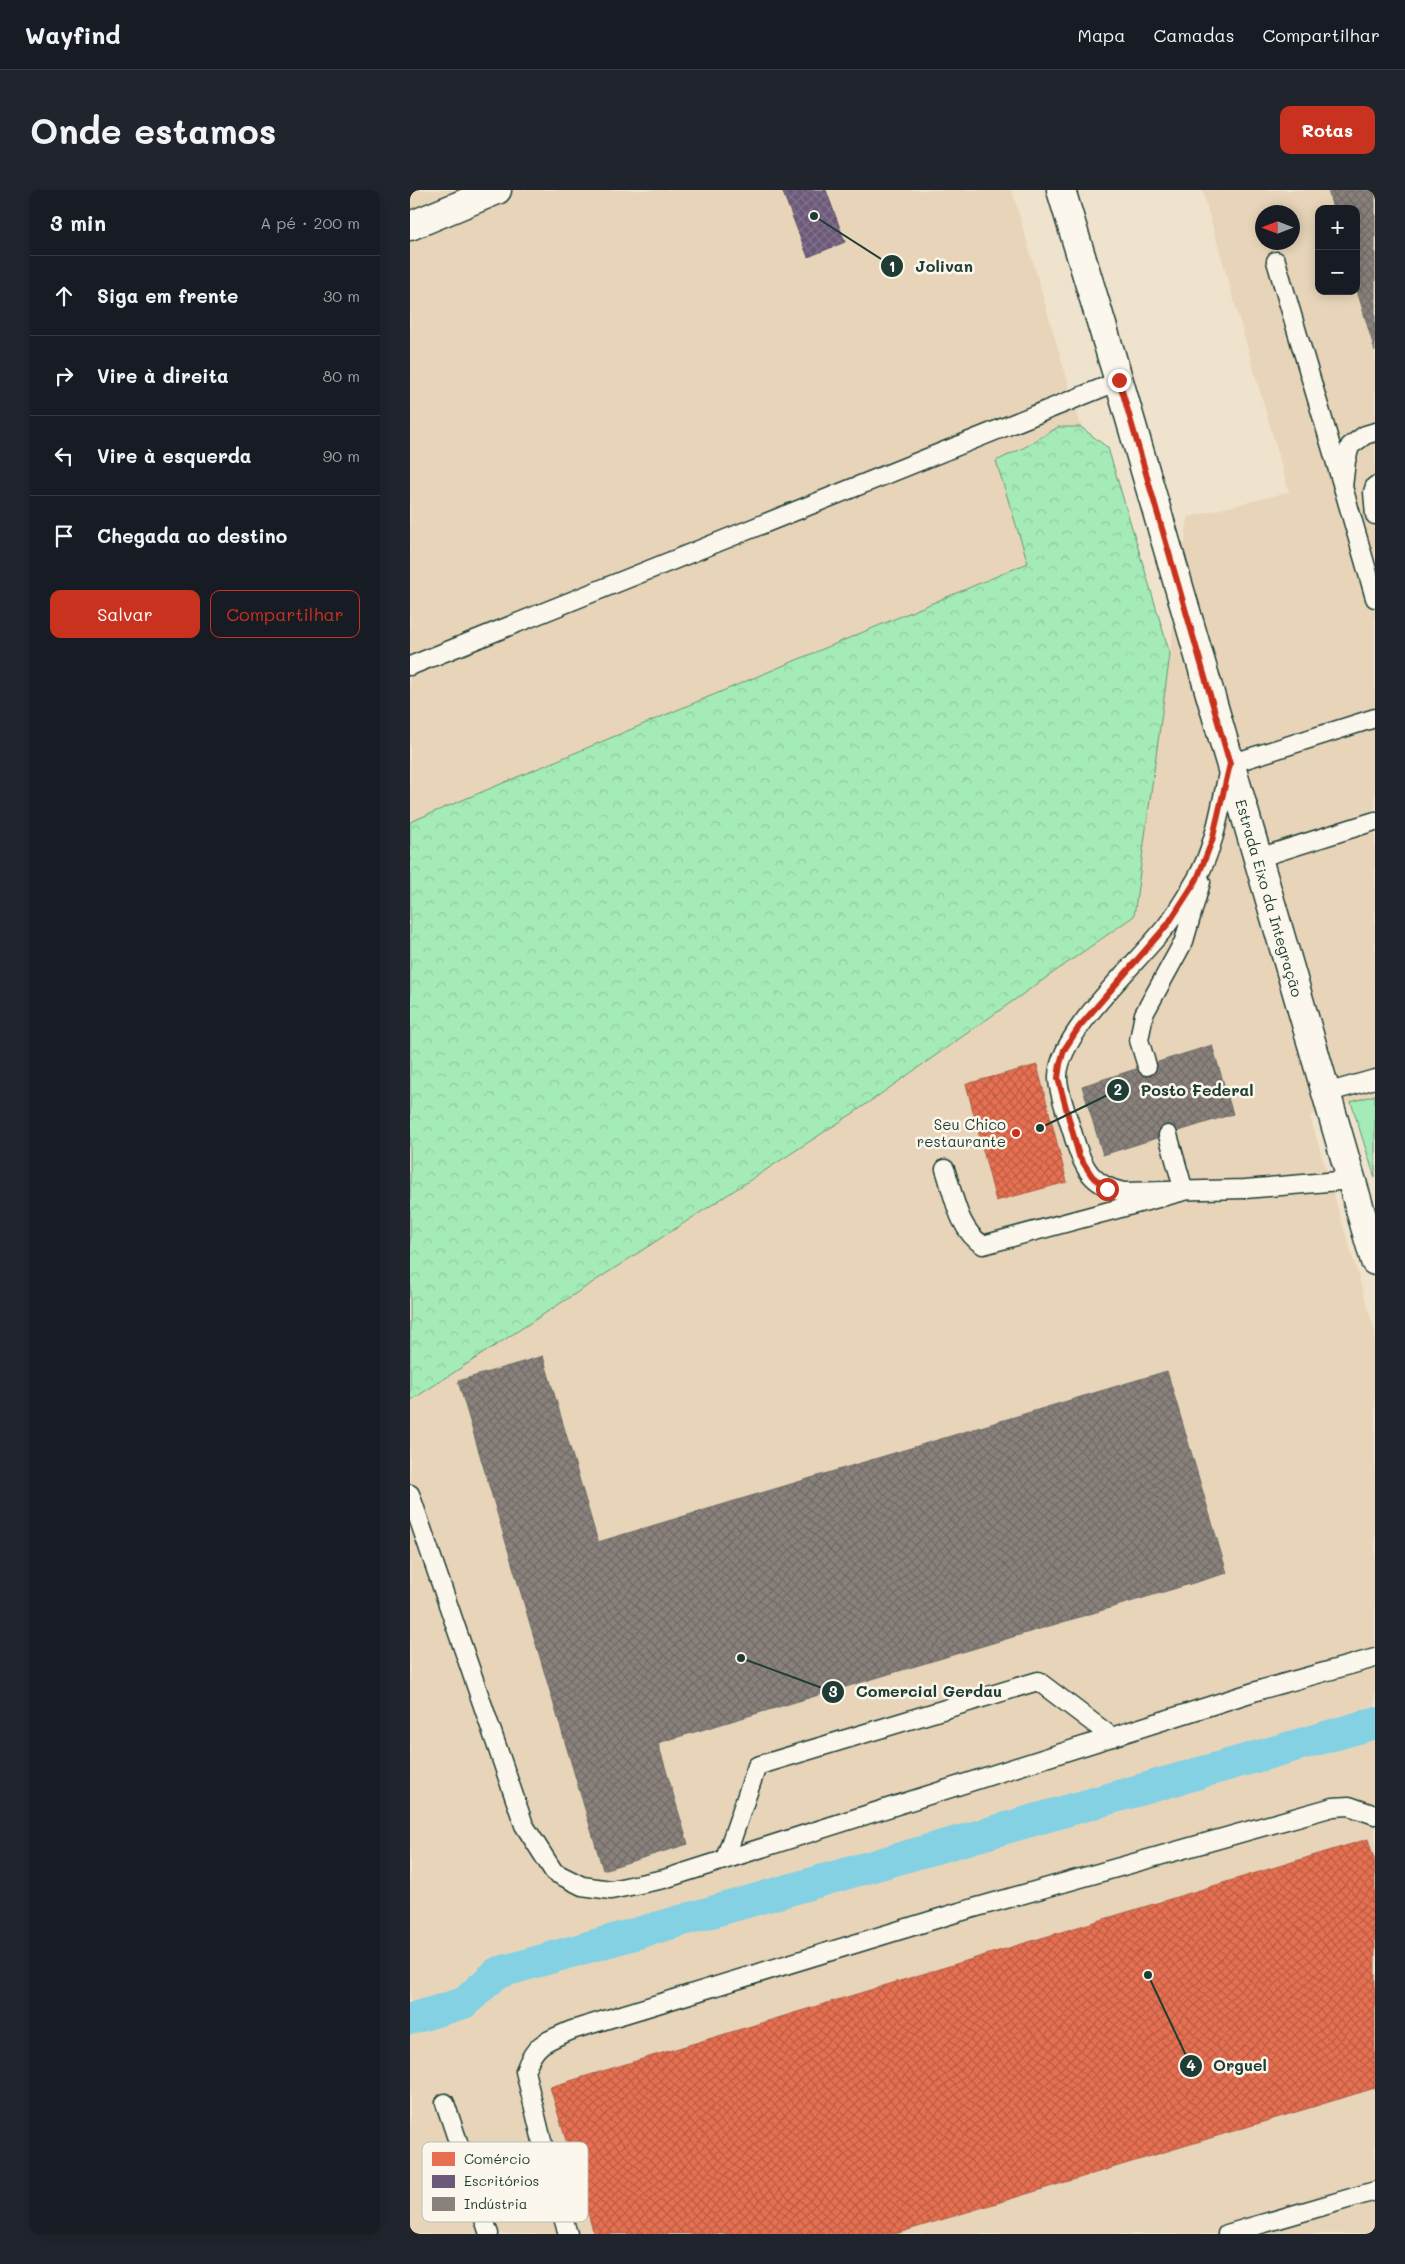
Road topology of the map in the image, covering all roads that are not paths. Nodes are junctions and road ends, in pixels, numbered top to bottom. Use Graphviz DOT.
graph roads {
  1 [pos="495,190"];
  2 [pos="1061,190"];
  3 [pos="410,226"];
  4 [pos="1276,261"];
  5 [pos="1119,380"];
  6 [pos="1375,432"];
  7 [pos="1375,486"];
  8 [pos="1343,487"];
  9 [pos="1375,515"];
  10 [pos="1375,598"];
  11 [pos="410,666"];
  12 [pos="1375,718"];
  13 [pos="1230,764"];
  14 [pos="1375,821"];
  15 [pos="1212,841"];
  16 [pos="1258,858"];
  17 [pos="1147,1066"];
  18 [pos="1375,1079"];
  19 [pos="1326,1093"];
  20 [pos="1168,1135"];
  21 [pos="945,1168"];
  22 [pos="1351,1180"];
  23 [pos="1184,1191"];
  24 [pos="1375,1261"];
  25 [pos="410,1494"];
  26 [pos="1375,1658"];
  27 [pos="1112,1737"];
  28 [pos="1375,1815"];
  29 [pos="725,1859"];
  30 [pos="445,2103"];
  31 [pos="458,2142"];
  32 [pos="542,2142"];
  33 [pos="1375,2192"];
  34 [pos="485,2222"];
  35 [pos="564,2222"];
  36 [pos="489,2234"];
  37 [pos="568,2234"];
  38 [pos="1227,2234"];
  1 -- 3 [label="main road"];
  2 -- 5 [label="main road, Estrada Eixo da Integração"];
  4 -- 8 [label="lane"];
  5 -- 11 [label="lane"];
  5 -- 13 [label="main road, Estrada Eixo da Integração"];
  6 -- 8 [label="lane"];
  7 -- 9 [label="lane"];
  8 -- 10 [label="lane"];
  12 -- 13 [label="lane"];
  13 -- 15 [label="lane"];
  13 -- 16 [label="main road, Estrada Eixo da Integração"];
  14 -- 16 [label="lane"];
  15 -- 17 [label="lane"];
  15 -- 23 [label="lane"];
  16 -- 19 [label="main road, Estrada Eixo da Integração"];
  18 -- 19 [label="lane"];
  19 -- 22 [label="main road, Estrada Eixo da Integração"];
  20 -- 23 [label="lane"];
  21 -- 23 [label="lane"];
  22 -- 23 [label="lane"];
  22 -- 24 [label="main road, Estrada Eixo da Integração"];
  25 -- 29 [label="lane"];
  26 -- 27 [label="lane"];
  27 -- 29 [label="lane"];
  27 -- 29 [label="lane"];
  28 -- 32 [label="lane"];
  30 -- 31 [label="lane"];
  33 -- 38 [label="lane"];
  34 -- 36 [label="lane"];
  35 -- 37 [label="lane"];
}
